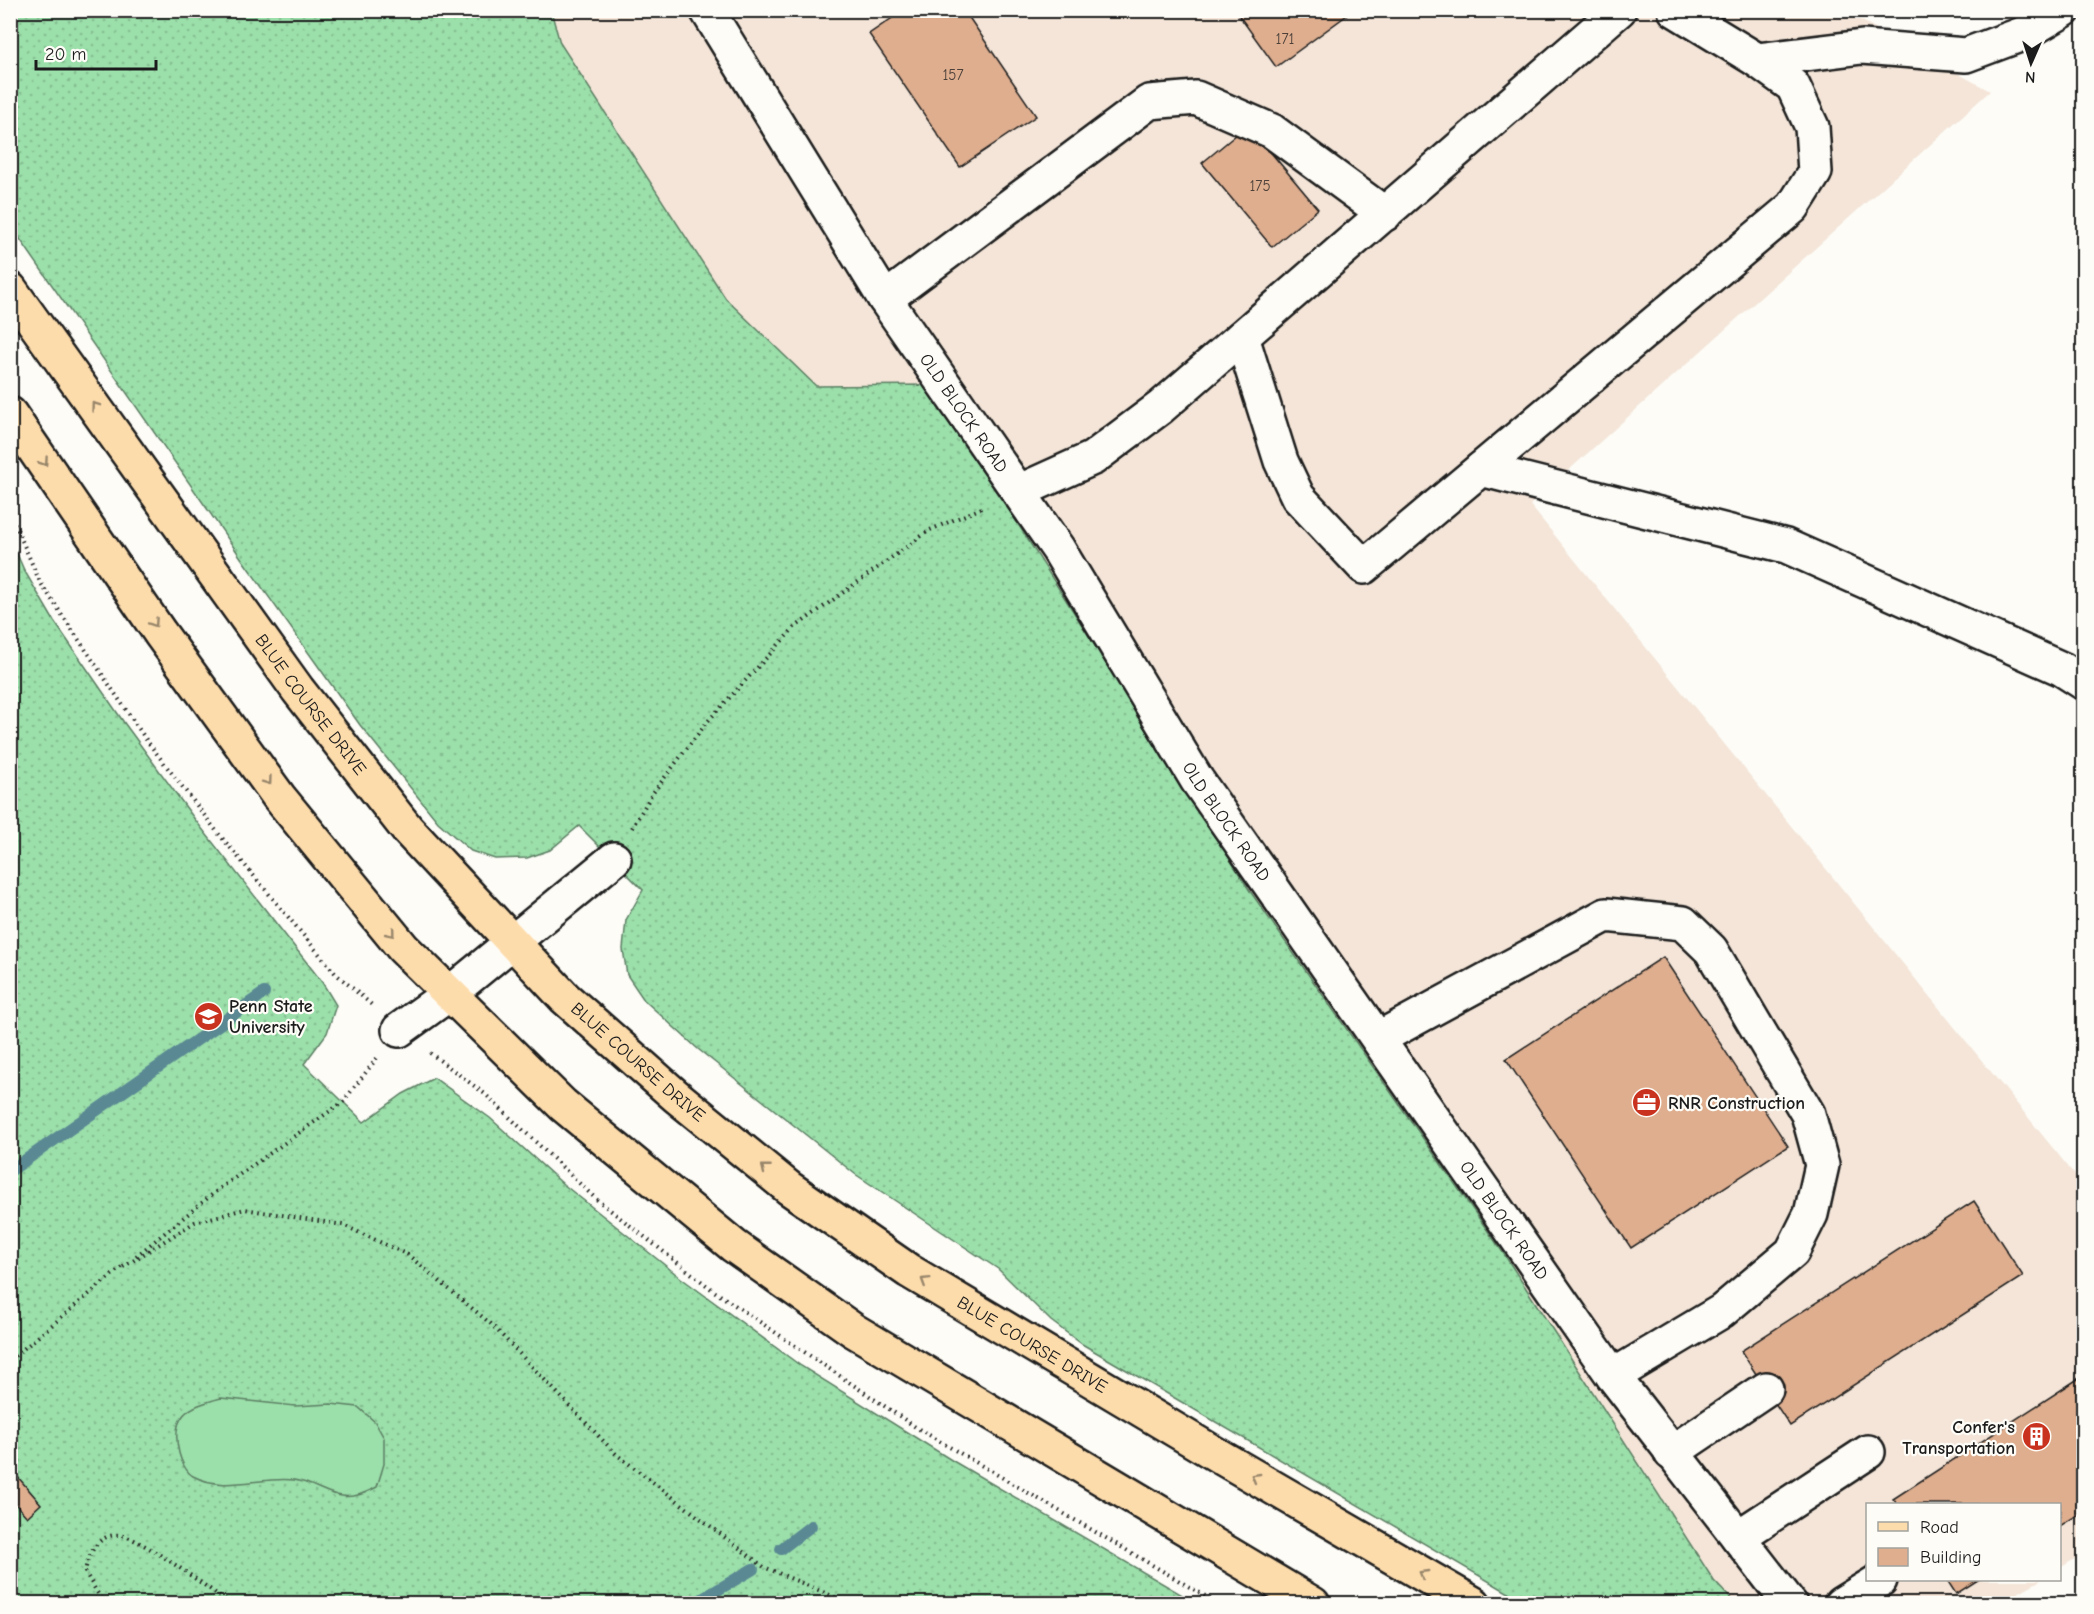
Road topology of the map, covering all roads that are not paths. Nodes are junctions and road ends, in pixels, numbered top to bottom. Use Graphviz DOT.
graph roads {
  1 [pos="707,10"];
  2 [pos="1619,10"];
  3 [pos="1675,10"];
  4 [pos="2064,10"];
  5 [pos="1757,60"];
  6 [pos="1385,214"];
  7 [pos="10,289"];
  8 [pos="885,298"];
  9 [pos="1242,337"];
  10 [pos="10,414"];
  11 [pos="1481,469"];
  12 [pos="1020,491"];
  13 [pos="2084,682"];
  14 [pos="614,859"];
  15 [pos="512,943"];
  16 [pos="449,994"];
  17 [pos="399,1030"];
  18 [pos="1378,1038"];
  19 [pos="1613,1376"];
  20 [pos="1766,1389"];
  21 [pos="1868,1452"];
  22 [pos="1671,1453"];
  23 [pos="1738,1537"];
  24 [pos="1878,1581"];
  25 [pos="1314,1604"];
  26 [pos="1474,1604"];
  27 [pos="1790,1604"];
  28 [pos="1841,1604"];
  1 -- 8 [label="lane, OLD BLOCK ROAD"];
  2 -- 6 [label="lane"];
  3 -- 5 [label="lane"];
  4 -- 5 [label="lane"];
  5 -- 11 [label="lane"];
  6 -- 8 [label="lane"];
  6 -- 9 [label="lane"];
  15 -- 7 [label="main road, BLUE COURSE DRIVE, one-way"];
  8 -- 12 [label="lane, OLD BLOCK ROAD"];
  9 -- 11 [label="lane"];
  9 -- 12 [label="lane"];
  10 -- 16 [label="main road, one-way"];
  11 -- 13 [label="lane"];
  12 -- 18 [label="lane, OLD BLOCK ROAD"];
  14 -- 15 [label="lane"];
  15 -- 16 [label="lane"];
  26 -- 15 [label="main road, BLUE COURSE DRIVE, one-way"];
  16 -- 17 [label="lane"];
  16 -- 25 [label="main road"];
  18 -- 19 [label="lane, OLD BLOCK ROAD"];
  18 -- 19 [label="lane"];
  19 -- 22 [label="lane, OLD BLOCK ROAD"];
  20 -- 22 [label="lane"];
  21 -- 23 [label="lane"];
  22 -- 23 [label="lane, OLD BLOCK ROAD"];
  23 -- 27 [label="lane, OLD BLOCK ROAD"];
  24 -- 28 [label="lane"];
}
